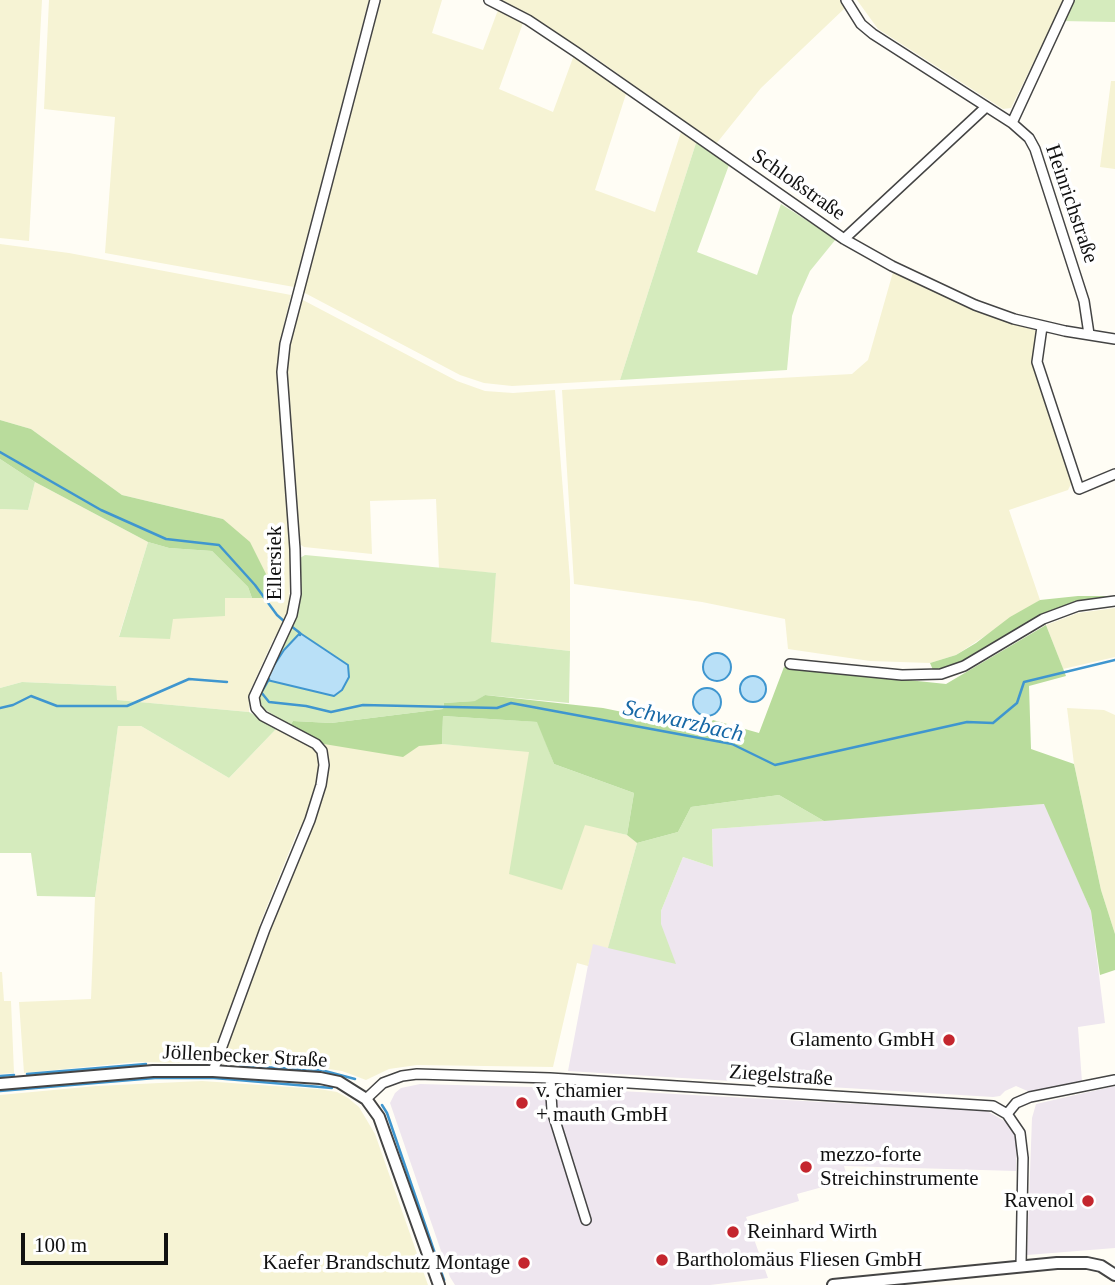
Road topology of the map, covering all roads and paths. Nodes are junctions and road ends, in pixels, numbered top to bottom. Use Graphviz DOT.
graph roads {
  1 [pos="375,0"];
  2 [pos="489,0"];
  3 [pos="846,0"];
  4 [pos="1069,0"];
  5 [pos="986,107"];
  6 [pos="1012,123"];
  7 [pos="844,239"];
  8 [pos="1042,327"];
  9 [pos="1088,334"];
  10 [pos="1115,339"];
  11 [pos="1115,474"];
  12 [pos="1115,601"];
  13 [pos="790,664"];
  14 [pos="212,1071"];
  15 [pos="550,1078"];
  16 [pos="1115,1080"];
  17 [pos="0,1084"];
  18 [pos="366,1099"];
  19 [pos="1007,1114"];
  20 [pos="586,1220"];
  21 [pos="1021,1266"];
  22 [pos="1115,1275"];
  23 [pos="439,1285"];
  24 [pos="833,1285"];
  1 -- 14 [label="street, Ellersiek"];
  2 -- 7 [label="street, Schloßstraße"];
  3 -- 5 [label="street, Heinrichstraße"];
  4 -- 6 [label="street"];
  5 -- 6 [label="street, Heinrichstraße"];
  5 -- 7 [label="street"];
  6 -- 9 [label="street, Heinrichstraße"];
  7 -- 8 [label="street, Schloßstraße"];
  8 -- 9 [label="street, Schloßstraße"];
  8 -- 11 [label="street"];
  9 -- 10 [label="street, Schloßstraße"];
  12 -- 13 [label="street"];
  14 -- 17 [label="street, Jöllenbecker Straße"];
  14 -- 18 [label="street, Jöllenbecker Straße"];
  15 -- 18 [label="street, Ziegelstraße"];
  15 -- 19 [label="street, Ziegelstraße"];
  15 -- 20 [label="street"];
  16 -- 19 [label="street"];
  18 -- 23 [label="street, Jöllenbecker Straße"];
  19 -- 21 [label="street"];
  21 -- 22 [label="street"];
  21 -- 24 [label="street"];
}
